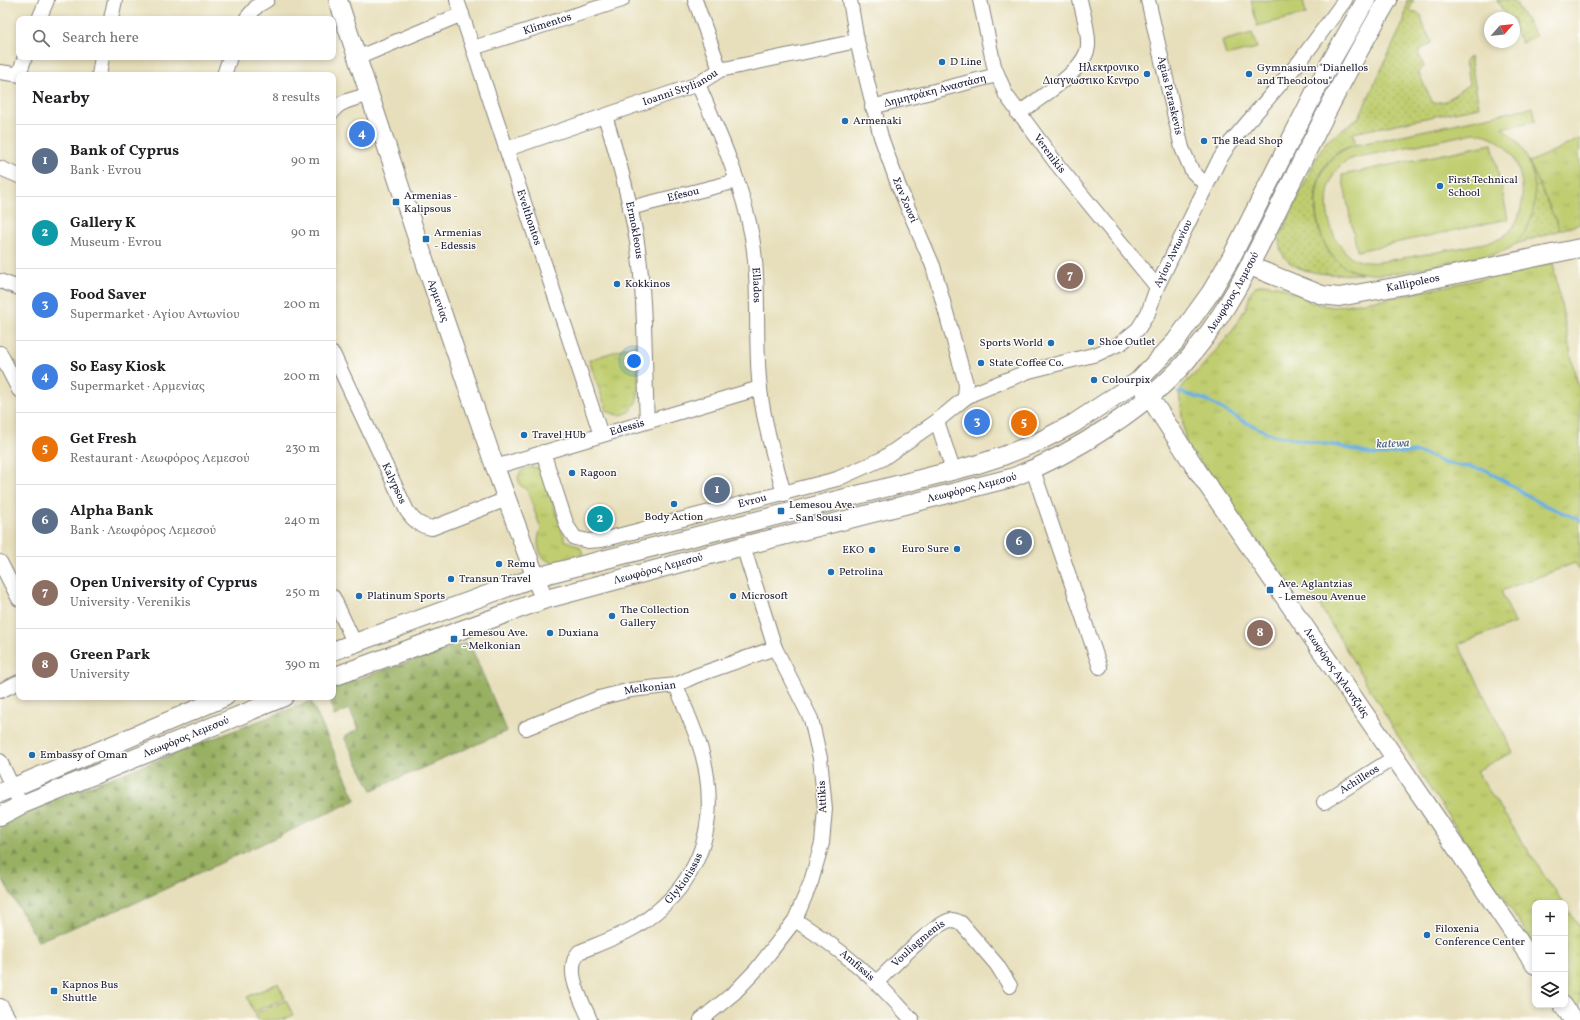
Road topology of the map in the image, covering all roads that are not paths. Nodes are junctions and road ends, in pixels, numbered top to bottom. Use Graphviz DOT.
graph roads {
  1 [pos="47,0"];
  2 [pos="115,0"];
  3 [pos="267,0"];
  4 [pos="338,0"];
  5 [pos="457,0"];
  6 [pos="622,0"];
  7 [pos="695,0"];
  8 [pos="850,0"];
  9 [pos="980,0"];
  10 [pos="1080,0"];
  11 [pos="1148,0"];
  12 [pos="1345,0"];
  13 [pos="1366,0"];
  14 [pos="1388,0"];
  15 [pos="462,14"];
  16 [pos="41,16"];
  17 [pos="112,16"];
  18 [pos="249,16"];
  19 [pos="857,41"];
  20 [pos="473,48"];
  21 [pos="357,58"];
  22 [pos="24,60"];
  23 [pos="102,60"];
  24 [pos="229,60"];
  25 [pos="720,70"];
  26 [pos="0,72"];
  27 [pos="21,72"];
  28 [pos="100,72"];
  29 [pos="225,72"];
  30 [pos="16,74"];
  31 [pos="997,75"];
  32 [pos="698,84"];
  33 [pos="368,94"];
  34 [pos="872,107"];
  35 [pos="336,108"];
  36 [pos="1018,114"];
  37 [pos="605,116"];
  38 [pos="507,149"];
  39 [pos="0,168"];
  40 [pos="16,175"];
  41 [pos="737,182"];
  42 [pos="1206,185"];
  43 [pos="630,208"];
  44 [pos="1580,248"];
  45 [pos="1250,266"];
  46 [pos="0,281"];
  47 [pos="16,287"];
  48 [pos="1157,287"];
  49 [pos="0,353"];
  50 [pos="336,360"];
  51 [pos="1138,381"];
  52 [pos="16,384"];
  53 [pos="760,388"];
  54 [pos="1151,397"];
  55 [pos="965,398"];
  56 [pos="647,421"];
  57 [pos="937,421"];
  58 [pos="601,435"];
  59 [pos="543,452"];
  60 [pos="495,467"];
  61 [pos="953,470"];
  62 [pos="1033,470"];
  63 [pos="784,494"];
  64 [pos="507,499"];
  65 [pos="743,546"];
  66 [pos="0,562"];
  67 [pos="536,577"];
  68 [pos="16,593"];
  69 [pos="543,600"];
  70 [pos="336,603"];
  71 [pos="354,642"];
  72 [pos="775,648"];
  73 [pos="336,650"];
  74 [pos="1100,666"];
  75 [pos="336,676"];
  76 [pos="16,683"];
  77 [pos="676,685"];
  78 [pos="0,691"];
  79 [pos="218,700"];
  80 [pos="277,700"];
  81 [pos="526,728"];
  82 [pos="1395,757"];
  83 [pos="0,760"];
  84 [pos="7,790"];
  85 [pos="1324,802"];
  86 [pos="21,805"];
  87 [pos="0,816"];
  88 [pos="795,920"];
  89 [pos="1532,961"];
  90 [pos="876,983"];
  91 [pos="1010,986"];
  92 [pos="0,1008"];
  93 [pos="1564,1008"];
  94 [pos="6,1020"];
  95 [pos="590,1020"];
  96 [pos="701,1020"];
  97 [pos="912,1020"];
  98 [pos="1573,1020"];
  1 -- 16 [label="street"];
  2 -- 17 [label="street"];
  3 -- 18 [label="street"];
  4 -- 21 [label="main road, Αρμενίας"];
  5 -- 15 [label="street, Evelthontos"];
  6 -- 20 [label="street, Klimentos"];
  7 -- 25 [label="street"];
  8 -- 19 [label="street, Σαν Σουσί"];
  9 -- 31 [label="street, Verenikis"];
  10 -- 36 [label="street"];
  11 -- 42 [label="street, Agias Paraskevis"];
  12 -- 42 [label="street, Αγίου Αντωνίου"];
  13 -- 51 [label="main road, Λεωφόρος Λεμεσού"];
  14 -- 45 [label="main road, Λεωφόρος Λεμεσού"];
  15 -- 20 [label="street, Evelthontos"];
  15 -- 21 [label="street"];
  19 -- 25 [label="street, Ioanni Stylianou"];
  19 -- 34 [label="street, Σαν Σουσί"];
  20 -- 38 [label="street, Evelthontos"];
  21 -- 33 [label="main road, Αρμενίας"];
  22 -- 27 [label="street"];
  23 -- 28 [label="street"];
  24 -- 29 [label="street"];
  25 -- 32 [label="street, Ioanni Stylianou"];
  26 -- 30 [label="street"];
  31 -- 34 [label="street, Δημητράκη Αναστάση"];
  31 -- 36 [label="street, Verenikis"];
  32 -- 37 [label="street, Ioanni Stylianou"];
  32 -- 41 [label="street, Ellados"];
  33 -- 35 [label="street"];
  33 -- 60 [label="main road, Αρμενίας"];
  34 -- 55 [label="street, Σαν Σουσί"];
  36 -- 48 [label="street, Verenikis"];
  37 -- 38 [label="street, Ioanni Stylianou"];
  37 -- 43 [label="street, Ermokleous"];
  38 -- 58 [label="street, Evelthontos"];
  39 -- 40 [label="street"];
  41 -- 43 [label="street, Efesou"];
  41 -- 53 [label="street, Ellados"];
  42 -- 48 [label="street, Αγίου Αντωνίου"];
  43 -- 56 [label="street, Ermokleous"];
  44 -- 45 [label="main road, Kallipoleos"];
  45 -- 54 [label="main road, Λεωφόρος Λεμεσού"];
  46 -- 47 [label="street"];
  48 -- 55 [label="street, Αγίου Αντωνίου"];
  49 -- 52 [label="street"];
  50 -- 64 [label="street, Kalypsos"];
  51 -- 54 [label="main road, Λεωφόρος Αγλαντζιάς"];
  51 -- 61 [label="main road, Λεωφόρος Λεμεσού"];
  53 -- 56 [label="street, Edessis"];
  53 -- 63 [label="street, Ellados"];
  54 -- 62 [label="main road, Λεωφόρος Λεμεσού"];
  54 -- 82 [label="main road, Λεωφόρος Αγλαντζιάς"];
  55 -- 57 [label="street, Αγίου Αντωνίου"];
  56 -- 58 [label="street, Edessis"];
  57 -- 61 [label="street"];
  57 -- 63 [label="street, Evrou"];
  58 -- 59 [label="street, Edessis"];
  59 -- 60 [label="street, Edessis"];
  59 -- 63 [label="street, Evrou"];
  60 -- 64 [label="main road, Αρμενίας"];
  61 -- 67 [label="main road, Λεωφόρος Λεμεσού"];
  62 -- 65 [label="main road, Λεωφόρος Λεμεσού"];
  62 -- 74 [label="street"];
  64 -- 67 [label="main road, Αρμενίας"];
  65 -- 69 [label="main road, Λεωφόρος Λεμεσού"];
  65 -- 72 [label="street, Attikis"];
  66 -- 68 [label="street"];
  67 -- 69 [label="main road, Αρμενίας"];
  67 -- 71 [label="main road, Λεωφόρος Λεμεσού"];
  69 -- 75 [label="main road, Λεωφόρος Λεμεσού"];
  70 -- 71 [label="street"];
  71 -- 73 [label="main road, Λεωφόρος Λεμεσού"];
  72 -- 77 [label="street, Melkonian"];
  72 -- 88 [label="street, Attikis"];
  76 -- 78 [label="street"];
  77 -- 81 [label="street, Melkonian"];
  77 -- 95 [label="street, Glykiotissas"];
  79 -- 84 [label="main road, Λεωφόρος Λεμεσού"];
  80 -- 86 [label="main road, Λεωφόρος Λεμεσού"];
  82 -- 85 [label="street, Achilleos"];
  82 -- 89 [label="main road, Λεωφόρος Αγλαντζιάς"];
  83 -- 84 [label="street"];
  84 -- 86 [label="street"];
  86 -- 87 [label="main road, Λεωφόρος Λεμεσού"];
  88 -- 90 [label="street, Amfissis"];
  88 -- 96 [label="street, Attikis"];
  90 -- 91 [label="street, Vouliagmenis"];
  90 -- 97 [label="street, Amfissis"];
  92 -- 94 [label="main road"];
  93 -- 98 [label="main road"];
}
